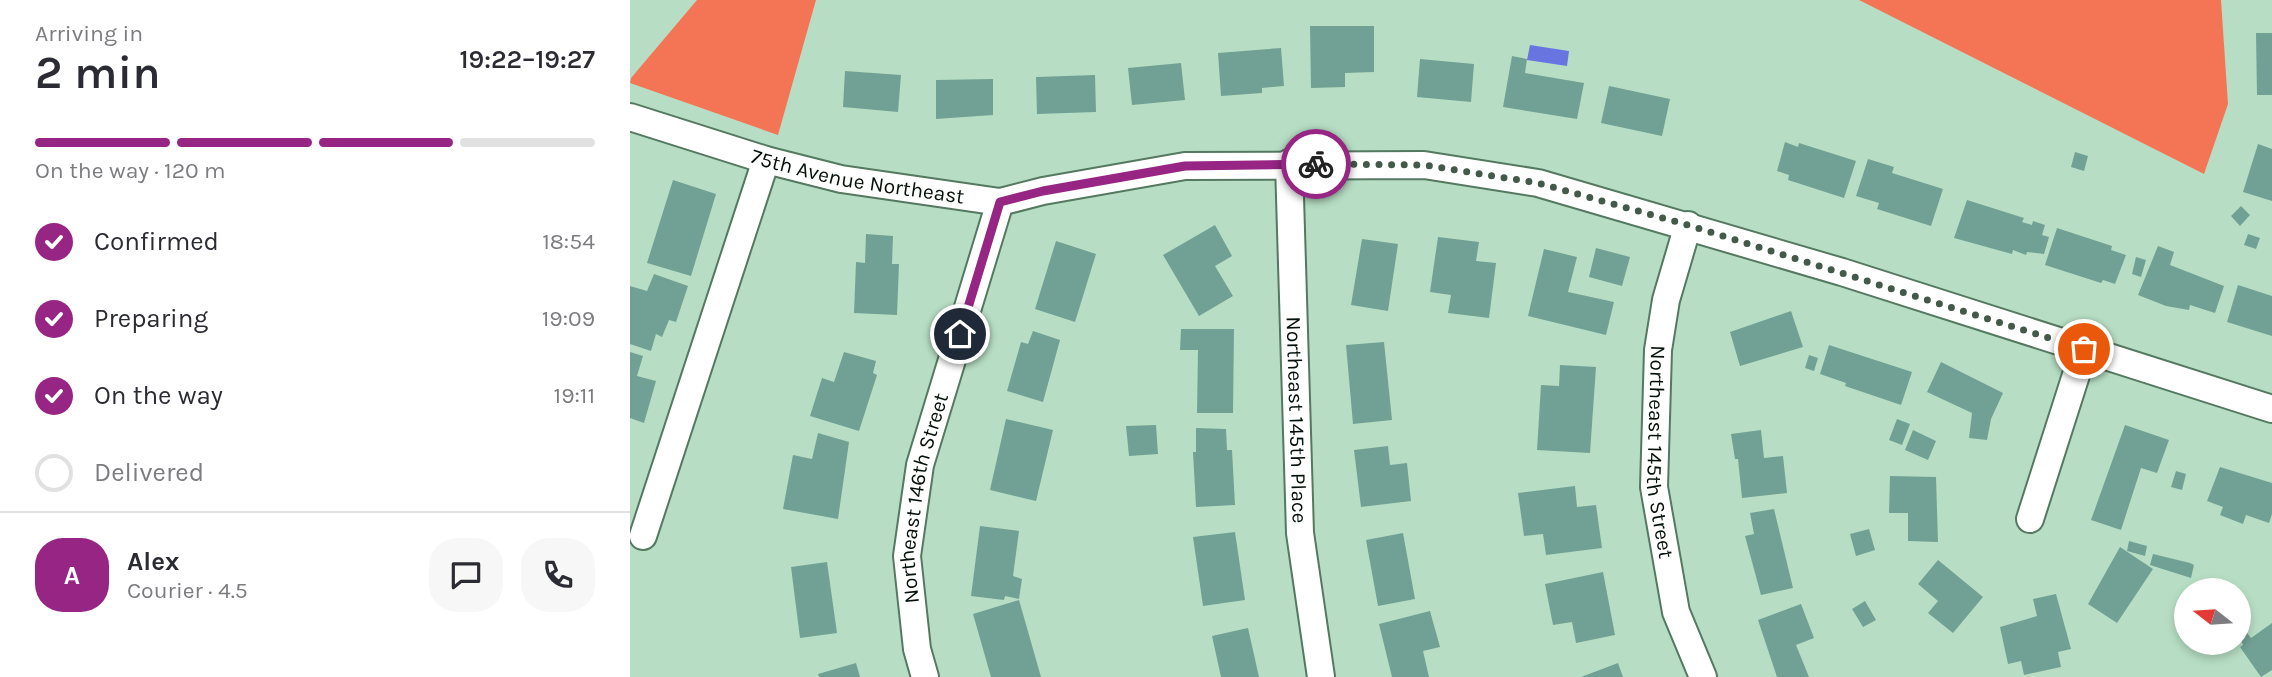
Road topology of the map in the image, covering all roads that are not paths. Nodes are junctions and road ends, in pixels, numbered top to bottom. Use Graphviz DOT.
graph roads {
  1 [pos="630,117"];
  2 [pos="766,160"];
  3 [pos="1289,163"];
  4 [pos="1000,202"];
  5 [pos="1688,225"];
  6 [pos="2084,349"];
  7 [pos="2272,409"];
  8 [pos="2030,519"];
  9 [pos="643,536"];
  10 [pos="925,677"];
  11 [pos="1321,677"];
  12 [pos="1703,677"];
  1 -- 2 [label="street, 75th Avenue Northeast"];
  2 -- 4 [label="street, 75th Avenue Northeast"];
  2 -- 9 [label="street"];
  3 -- 4 [label="street, 75th Avenue Northeast"];
  3 -- 5 [label="street, 75th Avenue Northeast"];
  3 -- 11 [label="street, Northeast 145th Place"];
  4 -- 10 [label="street, Northeast 146th Street"];
  5 -- 6 [label="street, 75th Avenue Northeast"];
  5 -- 12 [label="street, Northeast 145th Street"];
  6 -- 7 [label="street, 75th Avenue Northeast"];
  6 -- 8 [label="street"];
}
